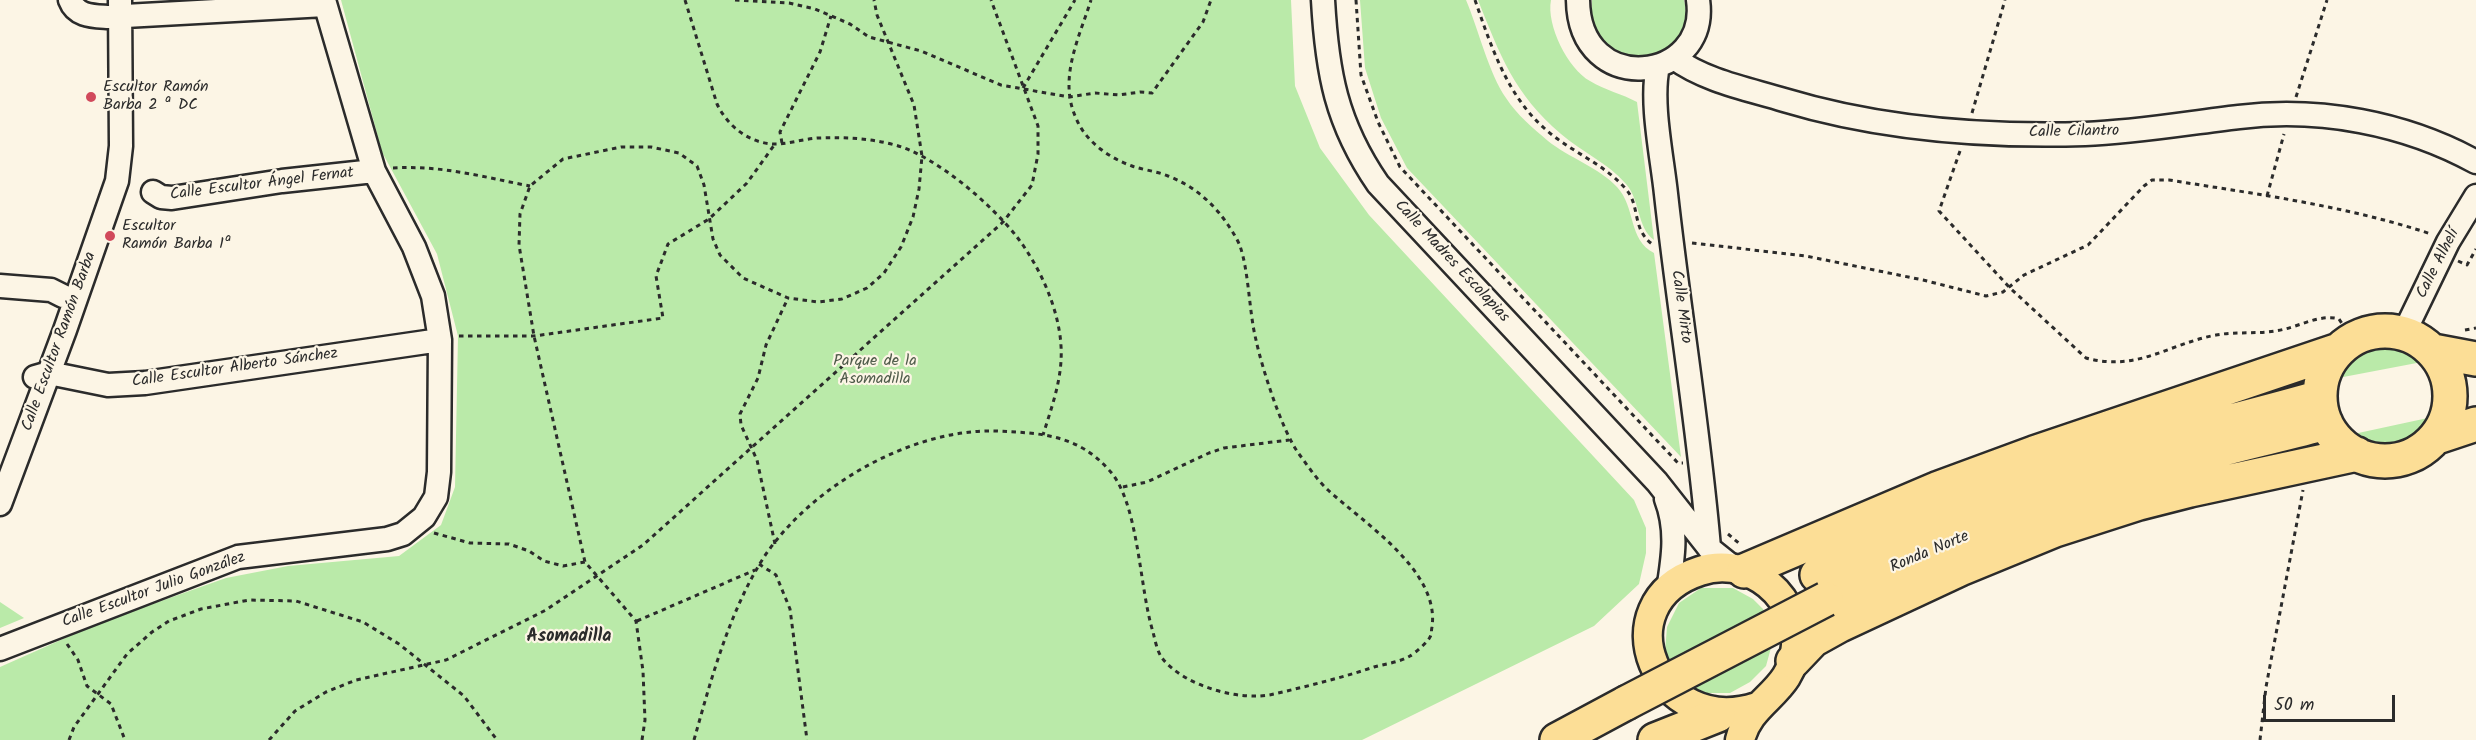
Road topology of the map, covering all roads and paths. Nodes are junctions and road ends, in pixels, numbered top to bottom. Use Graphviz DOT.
graph roads {
  1 [pos="70,0"];
  2 [pos="685,0"];
  3 [pos="735,0"];
  4 [pos="874,0"];
  5 [pos="991,0"];
  6 [pos="1076,0"];
  7 [pos="1091,0"];
  8 [pos="1211,0"];
  9 [pos="1323,0"];
  10 [pos="1356,0"];
  11 [pos="1475,0"];
  12 [pos="1578,0"];
  13 [pos="1698,0"];
  14 [pos="2005,0"];
  15 [pos="2327,0"];
  16 [pos="325,2"];
  17 [pos="113,8"];
  18 [pos="831,16"];
  19 [pos="890,43"];
  20 [pos="1666,62"];
  21 [pos="1023,88"];
  22 [pos="1069,97"];
  23 [pos="2291,115"];
  24 [pos="1966,132"];
  25 [pos="782,143"];
  26 [pos="775,144"];
  27 [pos="922,156"];
  28 [pos="2476,162"];
  29 [pos="374,171"];
  30 [pos="530,186"];
  31 [pos="153,192"];
  32 [pos="2267,196"];
  33 [pos="2476,196"];
  34 [pos="709,219"];
  35 [pos="1003,222"];
  36 [pos="1687,242"];
  37 [pos="1661,244"];
  38 [pos="2440,245"];
  39 [pos="2476,249"];
  40 [pos="0,286"];
  41 [pos="2010,288"];
  42 [pos="63,296"];
  43 [pos="788,298"];
  44 [pos="2401,320"];
  45 [pos="534,336"];
  46 [pos="2341,337"];
  47 [pos="440,340"];
  48 [pos="2433,351"];
  49 [pos="2476,359"];
  50 [pos="40,375"];
  51 [pos="2464,394"];
  52 [pos="2323,410"];
  53 [pos="2476,423"];
  54 [pos="1043,435"];
  55 [pos="2437,437"];
  56 [pos="1289,440"];
  57 [pos="750,447"];
  58 [pos="2357,454"];
  59 [pos="1701,460"];
  60 [pos="0,463"];
  61 [pos="1657,482"];
  62 [pos="1123,487"];
  63 [pos="2304,488"];
  64 [pos="0,504"];
  65 [pos="414,525"];
  66 [pos="1728,534"];
  67 [pos="775,544"];
  68 [pos="1709,548"];
  69 [pos="585,562"];
  70 [pos="1740,562"];
  71 [pos="759,564"];
  72 [pos="756,569"];
  73 [pos="596,576"];
  74 [pos="1668,590"];
  75 [pos="636,621"];
  76 [pos="63,639"];
  77 [pos="0,649"];
  78 [pos="1793,661"];
  79 [pos="423,664"];
  80 [pos="97,693"];
  81 [pos="1756,707"];
  82 [pos="1709,721"];
  83 [pos="69,740"];
  84 [pos="125,740"];
  85 [pos="269,740"];
  86 [pos="497,740"];
  87 [pos="642,740"];
  88 [pos="694,740"];
  89 [pos="807,740"];
  90 [pos="1557,740"];
  91 [pos="1655,740"];
  92 [pos="1740,740"];
  93 [pos="2260,740"];
  1 -- 17 [label="street"];
  2 -- 26 [label="path"];
  3 -- 18 [label="path"];
  4 -- 19 [label="path"];
  5 -- 21 [label="path"];
  6 -- 21 [label="path"];
  7 -- 22 [label="path"];
  8 -- 22 [label="path"];
  9 -- 61 [label="street, Calle Madres Escolapias"];
  10 -- 59 [label="path"];
  11 -- 37 [label="path"];
  12 -- 20 [label="street"];
  13 -- 20 [label="street"];
  14 -- 24 [label="path"];
  15 -- 23 [label="path"];
  16 -- 17 [label="street"];
  16 -- 29 [label="street"];
  17 -- 42 [label="street, Calle Escultor Ramón Barba"];
  17 -- 50 [label="street, Calle Escultor Ramón Barba"];
  18 -- 19 [label="path"];
  18 -- 25 [label="path"];
  19 -- 21 [label="path"];
  19 -- 27 [label="path"];
  20 -- 24 [label="street, Calle Cilantro"];
  20 -- 59 [label="street, Calle Mirto"];
  21 -- 22 [label="path"];
  21 -- 35 [label="path"];
  22 -- 56 [label="path"];
  23 -- 24 [label="street, Calle Cilantro"];
  23 -- 28 [label="street, Calle Cilantro"];
  23 -- 32 [label="path"];
  24 -- 41 [label="path"];
  25 -- 26 [label="path"];
  25 -- 27 [label="path"];
  26 -- 34 [label="path"];
  27 -- 35 [label="path"];
  27 -- 43 [label="path"];
  29 -- 30 [label="path"];
  29 -- 31 [label="street, Calle Escultor Ángel Fernat"];
  29 -- 47 [label="street"];
  30 -- 34 [label="path"];
  30 -- 45 [label="path"];
  32 -- 38 [label="path"];
  32 -- 41 [label="path"];
  33 -- 38 [label="street, Calle Alhelí"];
  34 -- 43 [label="path"];
  34 -- 45 [label="path"];
  35 -- 54 [label="path"];
  35 -- 57 [label="path"];
  36 -- 41 [label="path"];
  38 -- 39 [label="path"];
  38 -- 44 [label="street, Calle Alhelí"];
  40 -- 42 [label="street"];
  41 -- 46 [label="path"];
  42 -- 50 [label="street, Calle Escultor Ramón Barba"];
  43 -- 57 [label="path"];
  44 -- 46 [label="path"];
  44 -- 46 [label="highway"];
  44 -- 48 [label="highway"];
  45 -- 47 [label="path"];
  45 -- 69 [label="path"];
  46 -- 52 [label="highway"];
  46 -- 70 [label="highway"];
  47 -- 50 [label="street, Calle Escultor Alberto Sánchez"];
  47 -- 65 [label="street, Calle Escultor Julio González"];
  48 -- 49 [label="highway"];
  48 -- 51 [label="highway"];
  50 -- 60 [label="street, Calle Escultor Ramón Barba"];
  50 -- 64 [label="street, Calle Escultor Ramón Barba"];
  51 -- 55 [label="highway"];
  52 -- 58 [label="highway"];
  52 -- 90 [label="highway, Ronda Norte, bridge"];
  53 -- 55 [label="highway"];
  54 -- 62 [label="path"];
  54 -- 67 [label="path"];
  55 -- 58 [label="highway"];
  56 -- 62 [label="path"];
  56 -- 62 [label="path"];
  57 -- 67 [label="path"];
  57 -- 73 [label="path"];
  58 -- 78 [label="highway"];
  59 -- 68 [label="street, Calle Mirto"];
  61 -- 68 [label="street, Calle Madres Escolapias"];
  61 -- 74 [label="street, Calle Madres Escolapias"];
  63 -- 93 [label="path"];
  65 -- 69 [label="path"];
  65 -- 77 [label="street, Calle Escultor Julio González"];
  66 -- 70 [label="path"];
  67 -- 71 [label="path"];
  68 -- 70 [label="street, Calle Madres Escolapias"];
  69 -- 73 [label="path"];
  70 -- 74 [label="main road"];
  70 -- 78 [label="main road"];
  71 -- 72 [label="path"];
  71 -- 89 [label="path"];
  72 -- 75 [label="path"];
  72 -- 88 [label="path"];
  73 -- 75 [label="path"];
  73 -- 79 [label="path"];
  74 -- 82 [label="main road"];
  75 -- 87 [label="path"];
  76 -- 80 [label="path"];
  78 -- 81 [label="main road"];
  79 -- 80 [label="path"];
  79 -- 85 [label="path"];
  79 -- 86 [label="path"];
  80 -- 83 [label="path"];
  80 -- 84 [label="path"];
  81 -- 82 [label="main road"];
  81 -- 92 [label="main road"];
  82 -- 91 [label="highway"];
}
